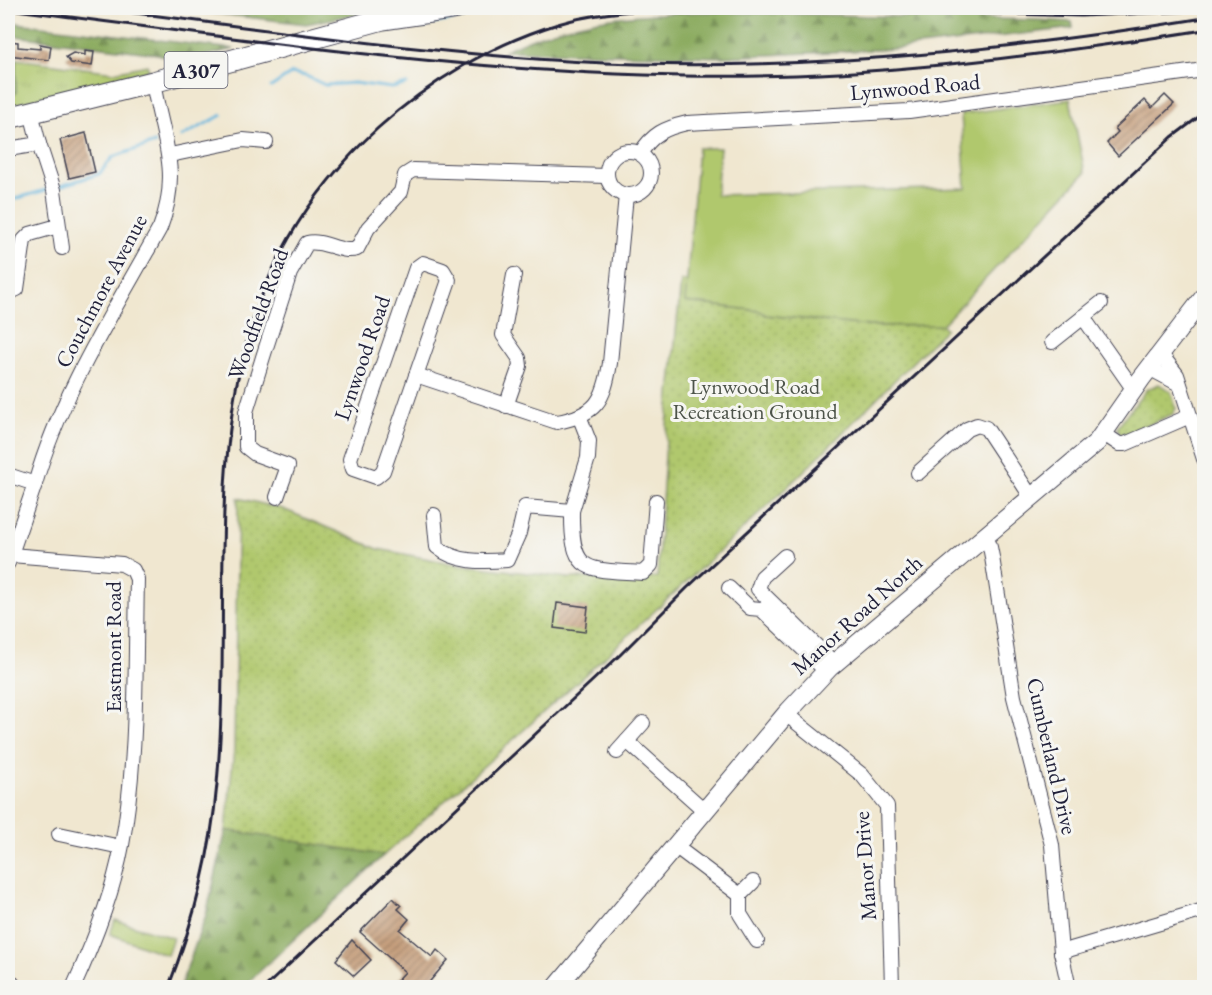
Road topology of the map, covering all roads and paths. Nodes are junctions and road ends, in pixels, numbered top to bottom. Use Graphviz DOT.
graph roads {
  1 [pos="457,8"];
  2 [pos="1204,69"];
  3 [pos="155,92"];
  4 [pos="8,118"];
  5 [pos="35,129"];
  6 [pos="266,142"];
  7 [pos="8,149"];
  8 [pos="640,154"];
  9 [pos="170,155"];
  10 [pos="606,176"];
  11 [pos="626,195"];
  12 [pos="58,226"];
  13 [pos="62,248"];
  14 [pos="514,275"];
  15 [pos="8,293"];
  16 [pos="1204,297"];
  17 [pos="1101,303"];
  18 [pos="1083,317"];
  19 [pos="1052,342"];
  20 [pos="1155,360"];
  21 [pos="416,375"];
  22 [pos="1134,390"];
  23 [pos="506,406"];
  24 [pos="1190,416"];
  25 [pos="580,418"];
  26 [pos="1104,434"];
  27 [pos="1204,459"];
  28 [pos="918,473"];
  29 [pos="8,475"];
  30 [pos="35,484"];
  31 [pos="277,497"];
  32 [pos="1032,498"];
  33 [pos="656,501"];
  34 [pos="573,511"];
  35 [pos="434,515"];
  36 [pos="983,537"];
  37 [pos="785,556"];
  38 [pos="9,559"];
  39 [pos="729,588"];
  40 [pos="830,667"];
  41 [pos="786,714"];
  42 [pos="643,723"];
  43 [pos="705,811"];
  44 [pos="59,834"];
  45 [pos="675,846"];
  46 [pos="121,847"];
  47 [pos="753,882"];
  48 [pos="740,896"];
  49 [pos="1204,910"];
  50 [pos="756,941"];
  51 [pos="1061,952"];
  52 [pos="8,978"];
  53 [pos="16,987"];
  54 [pos="73,987"];
  55 [pos="556,987"];
  56 [pos="892,987"];
  57 [pos="1069,987"];
  1 -- 3 [label="main road, A307"];
  2 -- 8 [label="street, Lynwood Road"];
  3 -- 5 [label="main road, A307"];
  3 -- 9 [label="street, Couchmore Avenue"];
  4 -- 5 [label="main road, A307"];
  5 -- 7 [label="street"];
  5 -- 12 [label="street"];
  6 -- 9 [label="street"];
  8 -- 10 [label="street"];
  8 -- 11 [label="street"];
  9 -- 30 [label="street, Couchmore Avenue"];
  10 -- 11 [label="street"];
  10 -- 31 [label="street, Woodfield Road"];
  11 -- 25 [label="street"];
  12 -- 13 [label="street"];
  12 -- 15 [label="street"];
  14 -- 23 [label="street"];
  16 -- 20 [label="street, Manor Road North"];
  17 -- 18 [label="street"];
  18 -- 19 [label="street"];
  18 -- 22 [label="street"];
  20 -- 22 [label="street, Manor Road North"];
  20 -- 24 [label="street"];
  21 -- 21 [label="street, Lynwood Road"];
  21 -- 23 [label="street"];
  22 -- 26 [label="street, Manor Road North"];
  23 -- 25 [label="street"];
  24 -- 26 [label="street"];
  24 -- 27 [label="street"];
  25 -- 34 [label="street"];
  26 -- 32 [label="street, Manor Road North"];
  28 -- 32 [label="street"];
  29 -- 30 [label="street"];
  30 -- 38 [label="street, Couchmore Avenue"];
  32 -- 36 [label="street, Manor Road North"];
  33 -- 34 [label="street"];
  34 -- 35 [label="street"];
  36 -- 40 [label="street, Manor Road North"];
  36 -- 51 [label="street, Cumberland Drive"];
  37 -- 40 [label="street"];
  38 -- 46 [label="street, Eastmont Road"];
  39 -- 40 [label="street"];
  40 -- 41 [label="street, Manor Road North"];
  41 -- 43 [label="street, Manor Road North"];
  41 -- 56 [label="street, Manor Drive"];
  42 -- 43 [label="street"];
  43 -- 45 [label="street, Manor Road North"];
  44 -- 46 [label="street"];
  45 -- 48 [label="street"];
  45 -- 55 [label="street, Manor Road North"];
  46 -- 54 [label="street, Eastmont Road"];
  47 -- 48 [label="street"];
  48 -- 50 [label="street"];
  49 -- 51 [label="street"];
  51 -- 57 [label="street, Cumberland Drive"];
  52 -- 53 [label="street"];
}
